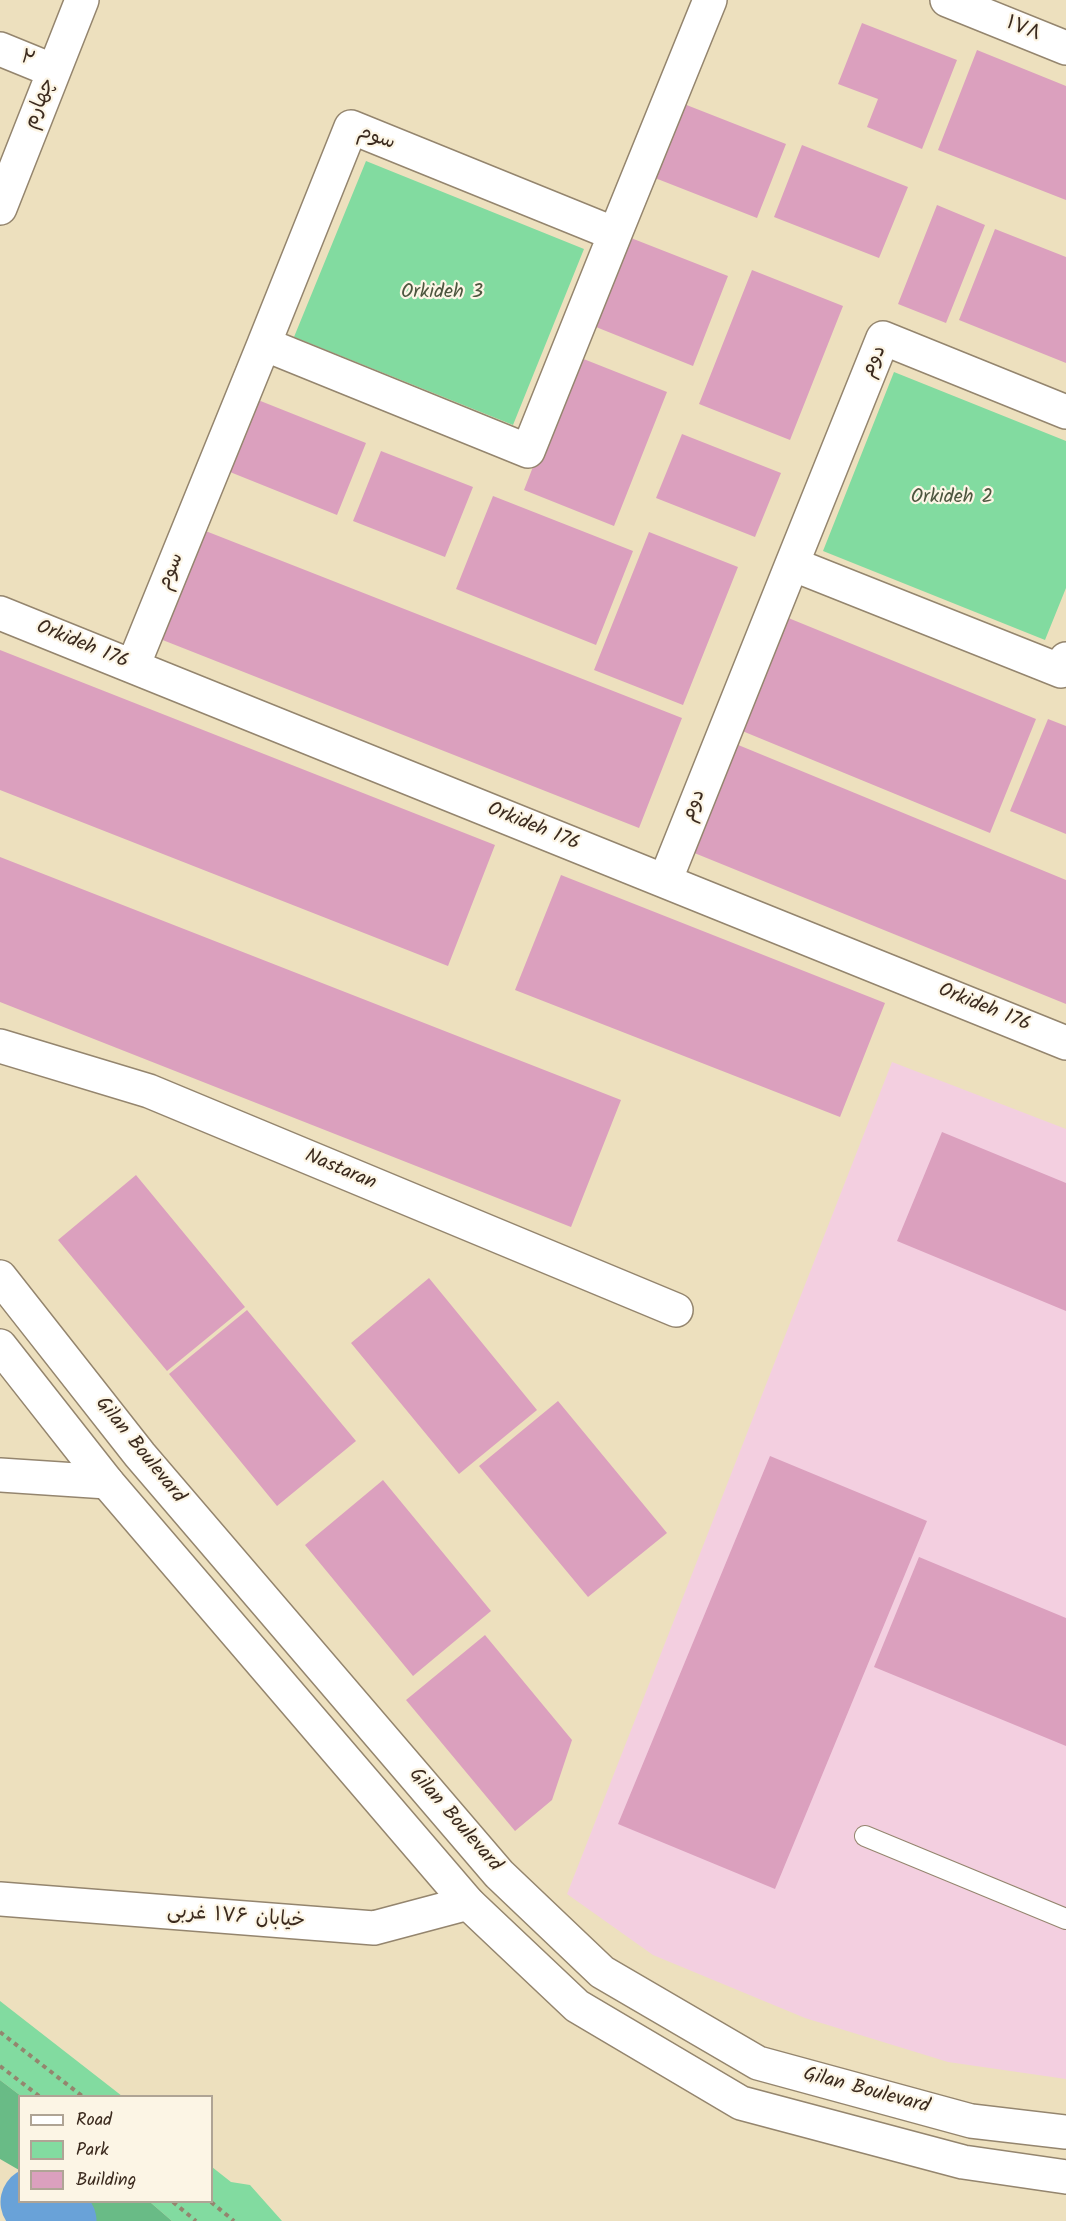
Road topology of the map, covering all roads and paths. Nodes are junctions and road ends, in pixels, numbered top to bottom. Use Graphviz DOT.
graph roads {
  1 [pos="82,0"];
  2 [pos="710,0"];
  3 [pos="947,0"];
  4 [pos="1065,44"];
  5 [pos="0,49"];
  6 [pos="54,71"];
  7 [pos="0,208"];
  8 [pos="615,234"];
  9 [pos="264,344"];
  10 [pos="1066,412"];
  11 [pos="792,564"];
  12 [pos="0,613"];
  13 [pos="1066,659"];
  14 [pos="134,666"];
  15 [pos="665,881"];
  16 [pos="1066,1043"];
  17 [pos="0,1046"];
  18 [pos="0,1277"];
  19 [pos="676,1310"];
  20 [pos="0,1346"];
  21 [pos="0,1475"];
  22 [pos="107,1482"];
  23 [pos="865,1836"];
  24 [pos="0,1899"];
  25 [pos="468,1903"];
  26 [pos="1066,1919"];
  27 [pos="0,2032"];
  28 [pos="0,2066"];
  29 [pos="36,2095"];
  30 [pos="79,2095"];
  31 [pos="1066,2132"];
  32 [pos="1066,2177"];
  33 [pos="174,2203"];
  34 [pos="212,2203"];
  35 [pos="196,2221"];
  36 [pos="234,2221"];
  1 -- 6 [label="street, چهارم"];
  2 -- 8 [label="street"];
  3 -- 4 [label="street, ۱۷۸"];
  5 -- 6 [label="street, ۲"];
  6 -- 7 [label="street, چهارم"];
  8 -- 9 [label="street"];
  8 -- 9 [label="street, سوم"];
  9 -- 14 [label="street, سوم"];
  10 -- 11 [label="street, دوم"];
  11 -- 13 [label="street"];
  11 -- 15 [label="street, دوم"];
  12 -- 14 [label="street, Orkideh 176"];
  14 -- 15 [label="street, Orkideh 176"];
  15 -- 16 [label="street, Orkideh 176"];
  17 -- 19 [label="street, Nastaran"];
  18 -- 31 [label="street, Gilan Boulevard"];
  20 -- 22 [label="street"];
  21 -- 22 [label="street"];
  22 -- 25 [label="street"];
  23 -- 26 [label="lane"];
  24 -- 25 [label="street, خیابان ۱۷۶ غربی"];
  25 -- 32 [label="street"];
  27 -- 30 [label="path"];
  28 -- 29 [label="path"];
  33 -- 35 [label="path"];
  34 -- 36 [label="path"];
}
